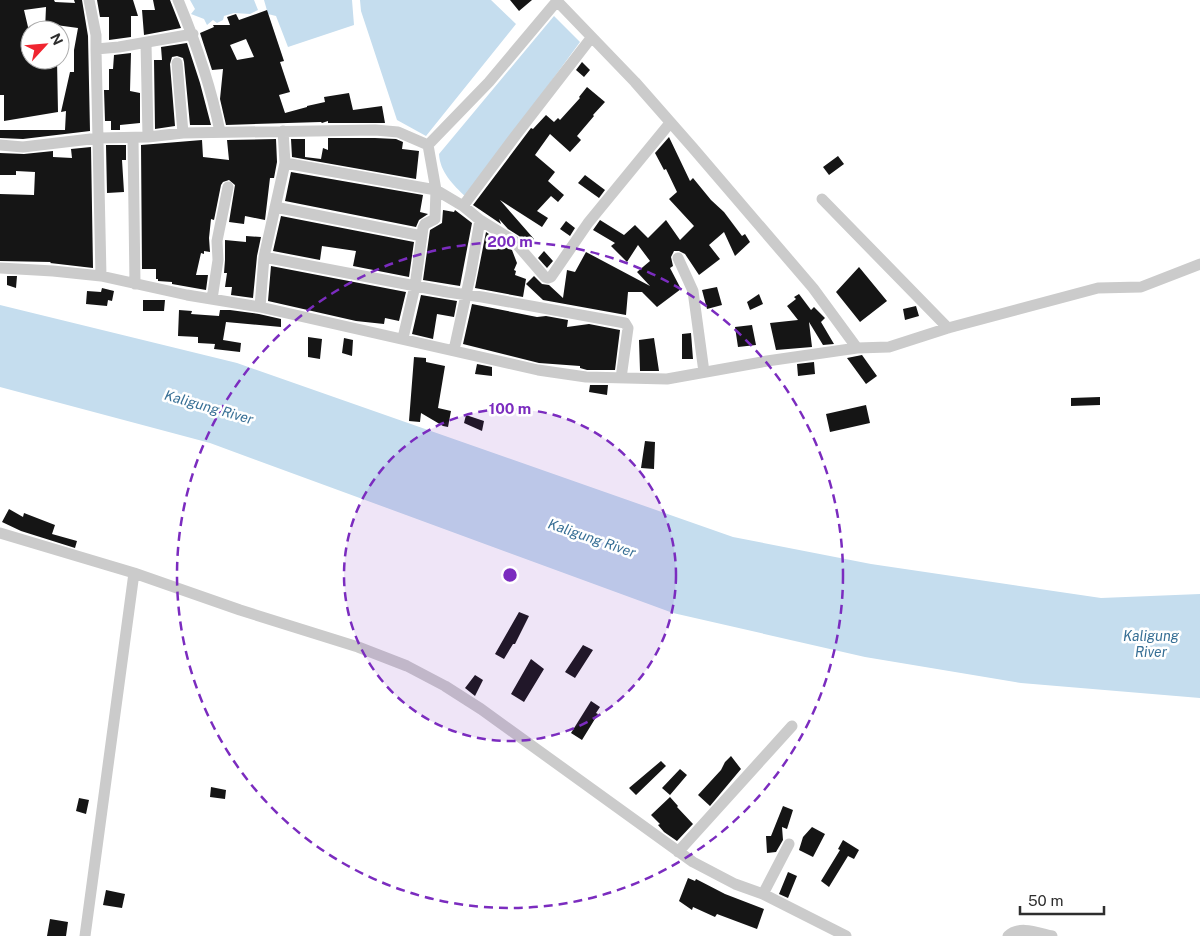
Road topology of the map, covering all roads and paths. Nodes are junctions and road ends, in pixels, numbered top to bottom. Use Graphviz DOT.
graph roads {
  1 [pos="89,0"];
  2 [pos="178,0"];
  3 [pos="556,1"];
  4 [pos="192,34"];
  5 [pos="592,38"];
  6 [pos="146,42"];
  7 [pos="96,49"];
  8 [pos="177,63"];
  9 [pos="670,123"];
  10 [pos="284,131"];
  11 [pos="220,132"];
  12 [pos="183,133"];
  13 [pos="148,137"];
  14 [pos="99,138"];
  15 [pos="133,138"];
  16 [pos="0,145"];
  17 [pos="428,145"];
  18 [pos="285,163"];
  19 [pos="228,187"];
  20 [pos="436,190"];
  21 [pos="822,198"];
  22 [pos="463,206"];
  23 [pos="275,207"];
  24 [pos="480,220"];
  25 [pos="422,236"];
  26 [pos="264,257"];
  27 [pos="678,258"];
  28 [pos="1200,264"];
  29 [pos="0,268"];
  30 [pos="101,276"];
  31 [pos="135,284"];
  32 [pos="415,286"];
  33 [pos="465,295"];
  34 [pos="212,299"];
  35 [pos="260,307"];
  36 [pos="948,328"];
  37 [pos="403,338"];
  38 [pos="860,348"];
  39 [pos="454,350"];
  40 [pos="704,372"];
  41 [pos="621,378"];
  42 [pos="0,533"];
  43 [pos="134,573"];
  44 [pos="792,726"];
  45 [pos="789,844"];
  46 [pos="678,852"];
  47 [pos="763,894"];
  48 [pos="85,936"];
  49 [pos="846,936"];
  50 [pos="1008,936"];
  51 [pos="1052,936"];
  1 -- 7 [label="street"];
  2 -- 4 [label="street"];
  3 -- 5 [label="street"];
  3 -- 17 [label="street"];
  4 -- 6 [label="street"];
  4 -- 11 [label="street"];
  5 -- 9 [label="street"];
  5 -- 22 [label="street"];
  6 -- 7 [label="street"];
  6 -- 13 [label="street"];
  7 -- 14 [label="street"];
  8 -- 12 [label="street"];
  9 -- 24 [label="street"];
  9 -- 38 [label="street"];
  10 -- 11 [label="street"];
  10 -- 17 [label="street"];
  10 -- 18 [label="street"];
  11 -- 12 [label="street"];
  12 -- 13 [label="street"];
  13 -- 15 [label="street"];
  14 -- 15 [label="street"];
  14 -- 16 [label="street"];
  14 -- 30 [label="street"];
  15 -- 31 [label="street"];
  17 -- 20 [label="street"];
  18 -- 20 [label="street"];
  18 -- 23 [label="street"];
  19 -- 34 [label="street"];
  20 -- 22 [label="street"];
  20 -- 25 [label="street"];
  21 -- 36 [label="street"];
  22 -- 24 [label="street"];
  23 -- 25 [label="street"];
  23 -- 26 [label="street"];
  24 -- 33 [label="street"];
  25 -- 32 [label="street"];
  26 -- 32 [label="street"];
  26 -- 35 [label="street"];
  27 -- 40 [label="street"];
  28 -- 36 [label="street"];
  29 -- 30 [label="street"];
  30 -- 31 [label="street"];
  31 -- 34 [label="street"];
  32 -- 33 [label="street"];
  32 -- 37 [label="street"];
  33 -- 39 [label="street"];
  33 -- 41 [label="street"];
  34 -- 35 [label="street"];
  35 -- 37 [label="street"];
  36 -- 38 [label="street"];
  37 -- 39 [label="street"];
  38 -- 40 [label="street"];
  39 -- 41 [label="street"];
  40 -- 41 [label="street"];
  42 -- 43 [label="street"];
  43 -- 46 [label="street"];
  43 -- 48 [label="street"];
  44 -- 46 [label="street"];
  45 -- 47 [label="street"];
  46 -- 47 [label="street"];
  47 -- 49 [label="street"];
  50 -- 51 [label="street"];
}
